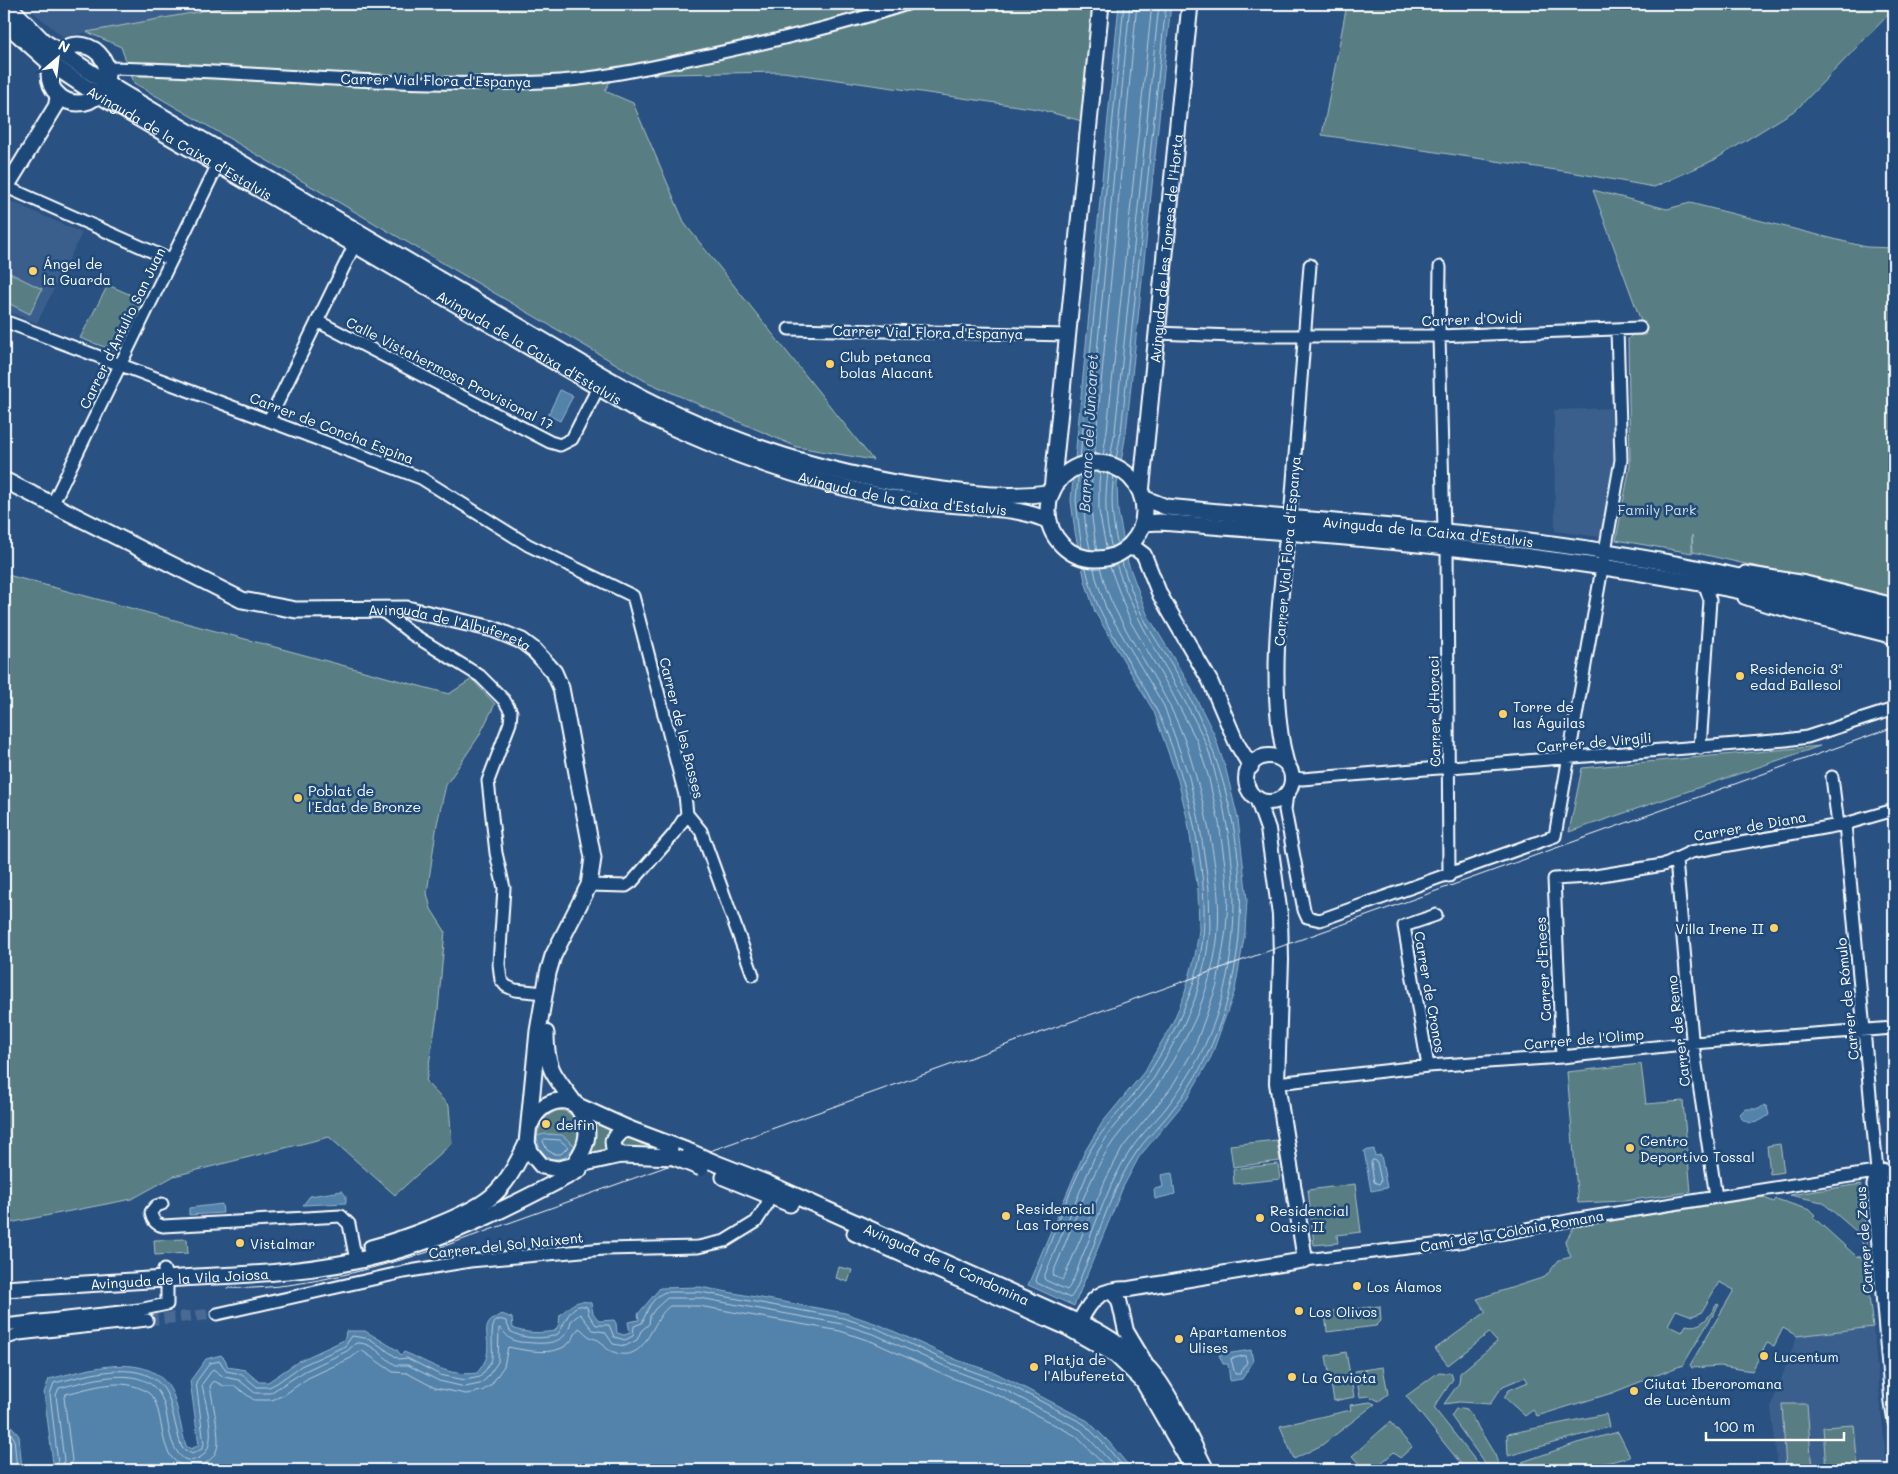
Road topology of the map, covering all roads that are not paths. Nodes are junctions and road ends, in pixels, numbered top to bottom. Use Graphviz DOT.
graph roads {
  1 [pos="7,4"];
  2 [pos="907,4"];
  3 [pos="1101,4"];
  4 [pos="1190,4"];
  5 [pos="4,22"];
  6 [pos="55,58"];
  7 [pos="103,82"];
  8 [pos="61,101"];
  9 [pos="218,164"];
  10 [pos="5,188"];
  11 [pos="354,244"];
  12 [pos="172,260"];
  13 [pos="1310,266"];
  14 [pos="1440,268"];
  15 [pos="4,321"];
  16 [pos="317,321"];
  17 [pos="1640,328"];
  18 [pos="789,329"];
  19 [pos="1617,329"];
  20 [pos="1157,333"];
  21 [pos="1068,336"];
  22 [pos="1305,336"];
  23 [pos="1439,336"];
  24 [pos="121,364"];
  25 [pos="598,388"];
  26 [pos="269,420"];
  27 [pos="4,480"];
  28 [pos="1052,491"];
  29 [pos="1142,495"];
  30 [pos="52,505"];
  31 [pos="1049,521"];
  32 [pos="1143,523"];
  33 [pos="1289,525"];
  34 [pos="1445,539"];
  35 [pos="1128,548"];
  36 [pos="1604,559"];
  37 [pos="1708,578"];
  38 [pos="633,596"];
  39 [pos="1894,604"];
  40 [pos="380,609"];
  41 [pos="1894,615"];
  42 [pos="1894,627"];
  43 [pos="1894,638"];
  44 [pos="1894,709"];
  45 [pos="1700,748"];
  46 [pos="1569,759"];
  47 [pos="1251,767"];
  48 [pos="1449,768"];
  49 [pos="1289,771"];
  50 [pos="1832,777"];
  51 [pos="1281,797"];
  52 [pos="1257,798"];
  53 [pos="1894,810"];
  54 [pos="687,814"];
  55 [pos="1842,824"];
  56 [pos="1268,829"];
  57 [pos="1676,860"];
  58 [pos="1449,876"];
  59 [pos="1554,879"];
  60 [pos="589,885"];
  61 [pos="1436,915"];
  62 [pos="753,976"];
  63 [pos="544,993"];
  64 [pos="542,1015"];
  65 [pos="1894,1028"];
  66 [pos="1865,1030"];
  67 [pos="1693,1043"];
  68 [pos="1562,1057"];
  69 [pos="1428,1066"];
  70 [pos="559,1080"];
  71 [pos="1278,1083"];
  72 [pos="577,1105"];
  73 [pos="602,1115"];
  74 [pos="529,1126"];
  75 [pos="629,1129"];
  76 [pos="528,1144"];
  77 [pos="622,1155"];
  78 [pos="596,1161"];
  79 [pos="707,1165"];
  80 [pos="571,1166"];
  81 [pos="1894,1169"];
  82 [pos="1877,1171"];
  83 [pos="551,1185"];
  84 [pos="770,1190"];
  85 [pos="1716,1197"];
  86 [pos="162,1204"];
  87 [pos="356,1257"];
  88 [pos="1305,1260"];
  89 [pos="165,1274"];
  90 [pos="4,1279"];
  91 [pos="4,1289"];
  92 [pos="1115,1296"];
  93 [pos="217,1314"];
  94 [pos="147,1320"];
  95 [pos="4,1325"];
  96 [pos="1075,1325"];
  97 [pos="4,1339"];
  98 [pos="1894,1344"];
  99 [pos="1149,1369"];
  100 [pos="1894,1422"];
  101 [pos="1194,1470"];
  102 [pos="1206,1470"];
  1 -- 6 [label="main road"];
  2 -- 7 [label="street, Carrer Vial Flora d'Espanya"];
  3 -- 21 [label="main road"];
  4 -- 20 [label="main road, Avinguda de les Torres de l'Horta"];
  5 -- 6 [label="main road"];
  6 -- 7 [label="main road, Avinguda de la Caixa d'Estalvis"];
  6 -- 7 [label="main road"];
  6 -- 8 [label="main road"];
  7 -- 8 [label="main road"];
  7 -- 9 [label="main road, Avinguda de la Caixa d'Estalvis"];
  7 -- 28 [label="main road, Avinguda de la Caixa d'Estalvis"];
  8 -- 10 [label="street"];
  9 -- 11 [label="main road, Avinguda de la Caixa d'Estalvis"];
  9 -- 12 [label="street, Carrer d'Antulio San Juan"];
  10 -- 12 [label="street"];
  11 -- 16 [label="street"];
  11 -- 25 [label="main road, Avinguda de la Caixa d'Estalvis"];
  12 -- 24 [label="street, Carrer d'Antulio San Juan"];
  13 -- 22 [label="street, Carrer Vial Flora d'Espanya"];
  14 -- 23 [label="street, Carrer d'Horaci"];
  15 -- 24 [label="street, Carrer de Concha Espina"];
  16 -- 25 [label="street, Calle Vistahermosa Provisional 17"];
  16 -- 26 [label="street"];
  17 -- 19 [label="street, Carrer d'Ovidi"];
  18 -- 21 [label="street, Carrer Vial Flora d'Espanya"];
  19 -- 23 [label="street, Carrer d'Ovidi"];
  19 -- 36 [label="street"];
  20 -- 22 [label="street"];
  20 -- 29 [label="main road, Avinguda de les Torres de l'Horta"];
  21 -- 28 [label="main road"];
  22 -- 23 [label="street, Carrer d'Ovidi"];
  22 -- 33 [label="street, Carrer Vial Flora d'Espanya"];
  23 -- 34 [label="street, Carrer d'Horaci"];
  24 -- 26 [label="street, Carrer de Concha Espina"];
  24 -- 30 [label="street, Carrer d'Antulio San Juan"];
  25 -- 31 [label="main road, Avinguda de la Caixa d'Estalvis"];
  26 -- 38 [label="street, Carrer de Concha Espina"];
  27 -- 30 [label="main road, Avinguda de l'Albufereta"];
  28 -- 29 [label="main road"];
  28 -- 31 [label="main road"];
  29 -- 32 [label="main road"];
  29 -- 33 [label="main road, Avinguda de la Caixa d'Estalvis"];
  30 -- 40 [label="main road, Avinguda de l'Albufereta"];
  31 -- 35 [label="main road"];
  32 -- 33 [label="main road, Avinguda de la Caixa d'Estalvis"];
  32 -- 35 [label="main road"];
  33 -- 34 [label="main road, Avinguda de la Caixa d'Estalvis"];
  33 -- 49 [label="street, Carrer Vial Flora d'Espanya"];
  34 -- 36 [label="main road, Avinguda de la Caixa d'Estalvis"];
  34 -- 48 [label="street, Carrer d'Horaci"];
  35 -- 47 [label="street"];
  36 -- 37 [label="main road, Avinguda de la Caixa d'Estalvis"];
  36 -- 46 [label="street"];
  37 -- 39 [label="street, Avinguda de la Caixa d'Estalvis"];
  37 -- 41 [label="main road, Avinguda de la Caixa d'Estalvis"];
  37 -- 42 [label="main road, Avinguda de la Caixa d'Estalvis"];
  37 -- 43 [label="street, Avinguda de la Caixa d'Estalvis"];
  37 -- 45 [label="street"];
  38 -- 54 [label="street, Carrer de les Basses"];
  40 -- 60 [label="main road, Avinguda de l'Albufereta"];
  40 -- 63 [label="street"];
  44 -- 45 [label="street, Carrer de Virgili"];
  45 -- 46 [label="street, Carrer de Virgili"];
  46 -- 48 [label="street, Carrer de Virgili"];
  46 -- 58 [label="street"];
  47 -- 49 [label="street"];
  47 -- 52 [label="street"];
  48 -- 49 [label="street, Carrer de Virgili"];
  48 -- 58 [label="street, Carrer d'Horaci"];
  49 -- 51 [label="street"];
  50 -- 55 [label="street, Carrer de Rómulo"];
  51 -- 52 [label="street"];
  51 -- 56 [label="street"];
  51 -- 58 [label="street"];
  52 -- 56 [label="street"];
  53 -- 55 [label="street, Carrer de Diana"];
  54 -- 60 [label="street"];
  54 -- 62 [label="street, Carrer de les Basses"];
  55 -- 57 [label="street, Carrer de Diana"];
  55 -- 66 [label="street, Carrer de Rómulo"];
  56 -- 71 [label="street"];
  57 -- 59 [label="street, Carrer de Diana"];
  57 -- 67 [label="street, Carrer de Remo"];
  59 -- 68 [label="street, Carrer d'Enees"];
  60 -- 63 [label="main road, Avinguda de l'Albufereta"];
  61 -- 69 [label="street, Carrer de Cronos"];
  63 -- 64 [label="main road, Avinguda de l'Albufereta"];
  64 -- 70 [label="main road, Avinguda de l'Albufereta"];
  64 -- 74 [label="main road, Avinguda de l'Albufereta"];
  65 -- 66 [label="street, Carrer de l'Olimp"];
  66 -- 67 [label="street, Carrer de l'Olimp"];
  66 -- 82 [label="street, Carrer de Rómulo"];
  67 -- 68 [label="street, Carrer de l'Olimp"];
  67 -- 85 [label="street, Carrer de Remo"];
  68 -- 69 [label="street, Carrer de l'Olimp"];
  69 -- 71 [label="street, Carrer de l'Olimp"];
  70 -- 72 [label="main road, Avinguda de l'Albufereta"];
  70 -- 73 [label="main road, Avinguda de la Condomina"];
  71 -- 88 [label="street"];
  72 -- 73 [label="main road, Avinguda de la Condomina"];
  72 -- 74 [label="main road"];
  72 -- 80 [label="main road"];
  73 -- 75 [label="main road, Avinguda de la Condomina"];
  74 -- 76 [label="main road, Avinguda de l'Albufereta"];
  75 -- 77 [label="main road"];
  75 -- 79 [label="main road, Avinguda de la Condomina, bridge"];
  76 -- 80 [label="main road"];
  76 -- 87 [label="main road, Avinguda de la Vila Joiosa"];
  77 -- 78 [label="main road, Avinguda de la Condomina"];
  77 -- 79 [label="main road, Avinguda de la Condomina, bridge"];
  78 -- 80 [label="main road, Avinguda de la Condomina"];
  78 -- 83 [label="main road, Avinguda de la Vila Joiosa"];
  79 -- 84 [label="main road, Avinguda de la Condomina"];
  80 -- 83 [label="main road, Avinguda de la Vila Joiosa"];
  81 -- 82 [label="street, Camí de la Colònia Romana"];
  82 -- 85 [label="street, Camí de la Colònia Romana"];
  82 -- 98 [label="street, Carrer de Zeus"];
  82 -- 100 [label="street, Carrer de Zeus"];
  83 -- 87 [label="main road, Avinguda de la Vila Joiosa"];
  84 -- 93 [label="street, Carrer del Sol Naixent"];
  84 -- 96 [label="main road, Avinguda de la Condomina"];
  85 -- 88 [label="street, Camí de la Colònia Romana"];
  86 -- 87 [label="street"];
  87 -- 89 [label="main road, Avinguda de la Vila Joiosa"];
  88 -- 92 [label="street, Camí de la Colònia Romana"];
  89 -- 90 [label="main road, Avinguda de la Vila Joiosa"];
  89 -- 91 [label="main road, Avinguda de la Vila Joiosa"];
  89 -- 95 [label="street"];
  92 -- 96 [label="street"];
  92 -- 99 [label="street"];
  94 -- 97 [label="street"];
  96 -- 99 [label="main road, Avinguda de la Condomina"];
  96 -- 101 [label="main road, Avinguda de la Condomina"];
  99 -- 102 [label="main road, Avinguda de la Condomina"];
}
